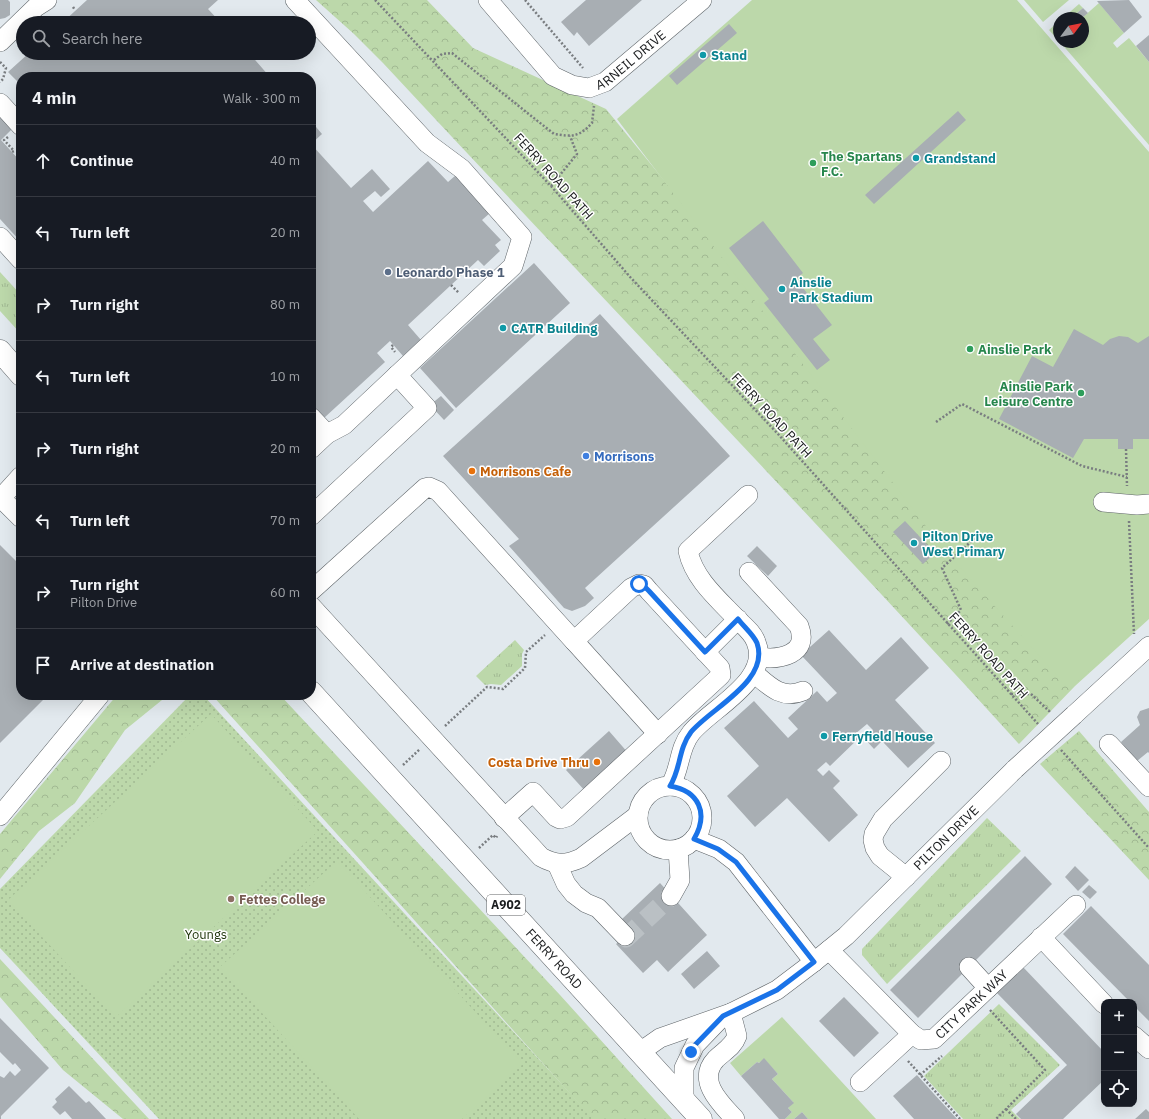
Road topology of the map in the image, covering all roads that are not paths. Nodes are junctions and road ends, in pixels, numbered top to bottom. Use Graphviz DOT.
graph roads {
  1 [pos="295,0"];
  2 [pos="488,0"];
  3 [pos="702,0"];
  4 [pos="35,2"];
  5 [pos="22,16"];
  6 [pos="310,16"];
  7 [pos="16,23"];
  8 [pos="316,23"];
  9 [pos="1,39"];
  10 [pos="0,103"];
  11 [pos="16,121"];
  12 [pos="0,237"];
  13 [pos="16,255"];
  14 [pos="0,352"];
  15 [pos="16,370"];
  16 [pos="397,375"];
  17 [pos="316,422"];
  18 [pos="327,434"];
  19 [pos="316,444"];
  20 [pos="16,482"];
  21 [pos="748,495"];
  22 [pos="1,498"];
  23 [pos="1103,502"];
  24 [pos="1149,504"];
  25 [pos="316,511"];
  26 [pos="16,513"];
  27 [pos="748,572"];
  28 [pos="316,586"];
  29 [pos="316,612"];
  30 [pos="738,619"];
  31 [pos="574,641"];
  32 [pos="705,652"];
  33 [pos="1142,652"];
  34 [pos="756,665"];
  35 [pos="802,691"];
  36 [pos="316,698"];
  37 [pos="96,700"];
  38 [pos="658,734"];
  39 [pos="1109,744"];
  40 [pos="941,761"];
  41 [pos="670,786"];
  42 [pos="1149,787"];
  43 [pos="638,815"];
  44 [pos="0,816"];
  45 [pos="506,820"];
  46 [pos="694,839"];
  47 [pos="678,850"];
  48 [pos="557,864"];
  49 [pos="906,877"];
  50 [pos="671,896"];
  51 [pos="1076,905"];
  52 [pos="625,936"];
  53 [pos="1041,937"];
  54 [pos="829,950"];
  55 [pos="814,962"];
  56 [pos="969,967"];
  57 [pos="983,992"];
  58 [pos="1101,1001"];
  59 [pos="727,1014"];
  60 [pos="916,1037"];
  61 [pos="1137,1039"];
  62 [pos="1149,1049"];
  63 [pos="640,1052"];
  64 [pos="860,1082"];
  65 [pos="684,1100"];
  66 [pos="701,1119"];
  67 [pos="735,1119"];
  1 -- 6 [label="street"];
  2 -- 3 [label="street, ARNEIL DRIVE"];
  4 -- 5 [label="street"];
  7 -- 9 [label="street"];
  8 -- 16 [label="street"];
  10 -- 11 [label="street"];
  12 -- 13 [label="street"];
  14 -- 15 [label="main road"];
  16 -- 18 [label="street"];
  16 -- 25 [label="street"];
  17 -- 18 [label="street"];
  18 -- 19 [label="street"];
  20 -- 22 [label="street"];
  21 -- 30 [label="street"];
  22 -- 26 [label="street"];
  23 -- 24 [label="street"];
  27 -- 34 [label="street"];
  28 -- 31 [label="street"];
  29 -- 45 [label="street"];
  30 -- 32 [label="street"];
  30 -- 34 [label="street"];
  31 -- 32 [label="street"];
  31 -- 38 [label="street"];
  32 -- 38 [label="street"];
  33 -- 49 [label="street, PILTON DRIVE, bridge"];
  34 -- 35 [label="street"];
  34 -- 41 [label="street"];
  36 -- 63 [label="main road, FERRY ROAD / A902"];
  37 -- 44 [label="street"];
  38 -- 45 [label="street"];
  39 -- 42 [label="street"];
  40 -- 49 [label="street"];
  41 -- 43 [label="street"];
  41 -- 46 [label="street"];
  43 -- 47 [label="street"];
  43 -- 48 [label="street"];
  45 -- 48 [label="street"];
  46 -- 47 [label="street"];
  46 -- 55 [label="street"];
  47 -- 50 [label="street"];
  48 -- 52 [label="street"];
  49 -- 54 [label="street, PILTON DRIVE"];
  51 -- 53 [label="street, CITY PARK WAY"];
  53 -- 57 [label="street, CITY PARK WAY"];
  53 -- 58 [label="street"];
  54 -- 55 [label="street, PILTON DRIVE"];
  54 -- 60 [label="street, CITY PARK WAY"];
  55 -- 59 [label="street, PILTON DRIVE"];
  56 -- 57 [label="street"];
  57 -- 60 [label="street, CITY PARK WAY"];
  59 -- 63 [label="street, PILTON DRIVE"];
  59 -- 65 [label="street, PILTON DRIVE"];
  59 -- 67 [label="street"];
  60 -- 64 [label="street"];
  61 -- 62 [label="street"];
  63 -- 65 [label="main road, FERRY ROAD / A902"];
  65 -- 66 [label="main road, FERRY ROAD / A902"];
}
